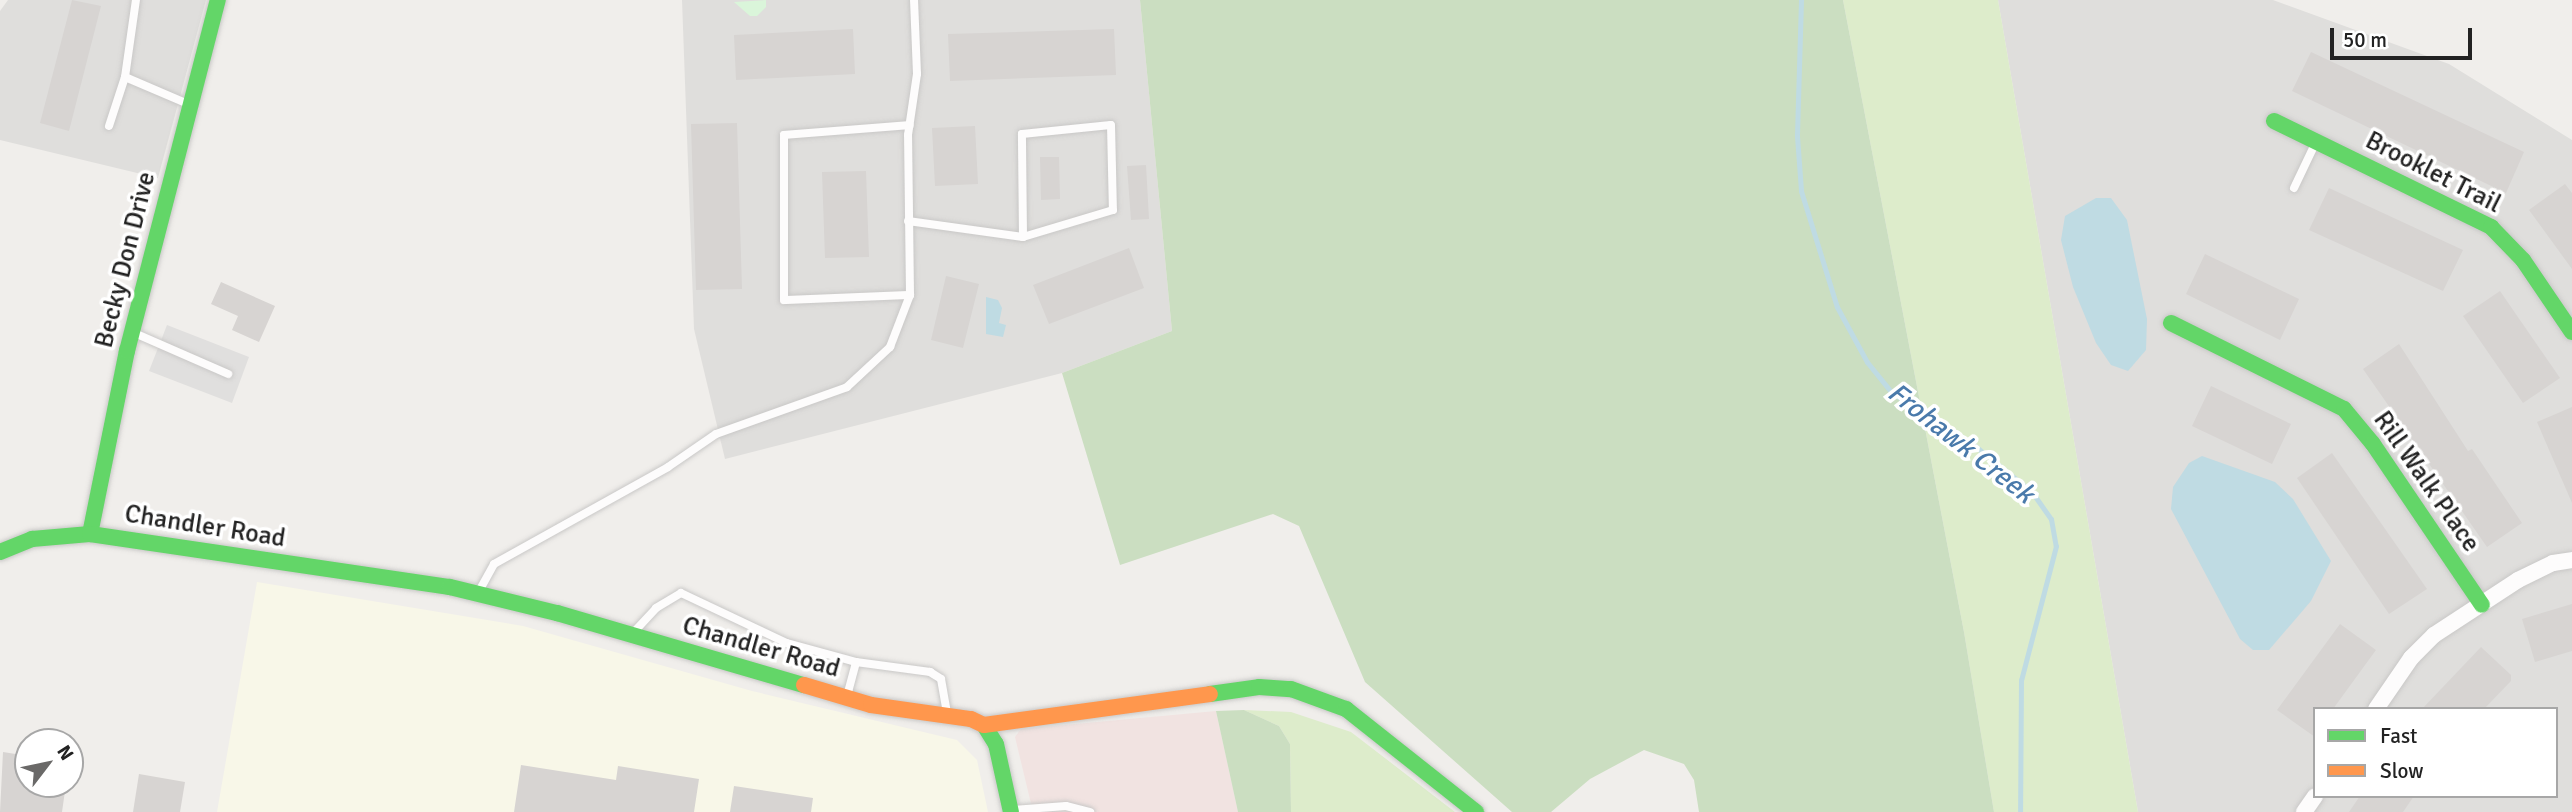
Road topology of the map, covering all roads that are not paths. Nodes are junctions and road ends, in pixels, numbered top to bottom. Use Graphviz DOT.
graph roads {
  1 [pos="136,0"];
  2 [pos="218,0"];
  3 [pos="914,0"];
  4 [pos="125,77"];
  5 [pos="191,105"];
  6 [pos="2274,121"];
  7 [pos="910,125"];
  8 [pos="109,126"];
  9 [pos="2316,141"];
  10 [pos="2294,188"];
  11 [pos="908,221"];
  12 [pos="1023,237"];
  13 [pos="910,295"];
  14 [pos="2171,323"];
  15 [pos="132,332"];
  16 [pos="2572,332"];
  17 [pos="228,374"];
  18 [pos="90,534"];
  19 [pos="0,552"];
  20 [pos="2572,560"];
  21 [pos="478,593"];
  22 [pos="2482,605"];
  23 [pos="631,635"];
  24 [pos="856,662"];
  25 [pos="847,699"];
  26 [pos="2378,707"];
  27 [pos="948,717"];
  28 [pos="984,725"];
  29 [pos="1011,811"];
  30 [pos="1090,812"];
  31 [pos="1476,812"];
  1 -- 4 [label="lane"];
  2 -- 5 [label="street, Becky Don Drive"];
  3 -- 7 [label="lane"];
  4 -- 5 [label="lane"];
  4 -- 8 [label="lane"];
  5 -- 15 [label="street, Becky Don Drive"];
  6 -- 9 [label="street, Brooklet Trail"];
  7 -- 11 [label="lane"];
  7 -- 13 [label="lane"];
  9 -- 10 [label="lane"];
  9 -- 16 [label="street, Brooklet Trail"];
  11 -- 12 [label="lane"];
  11 -- 13 [label="lane"];
  12 -- 12 [label="lane"];
  13 -- 21 [label="lane"];
  14 -- 22 [label="street, Rill Walk Place"];
  15 -- 17 [label="lane"];
  15 -- 18 [label="street, Becky Don Drive"];
  18 -- 19 [label="street, Chandler Road"];
  18 -- 21 [label="street, Chandler Road"];
  20 -- 22 [label="street"];
  21 -- 23 [label="street, Chandler Road"];
  22 -- 26 [label="street"];
  23 -- 24 [label="lane"];
  23 -- 25 [label="street, Chandler Road"];
  24 -- 25 [label="lane"];
  24 -- 27 [label="lane"];
  25 -- 27 [label="street, Chandler Road"];
  27 -- 28 [label="street, Chandler Road"];
  28 -- 29 [label="street"];
  28 -- 31 [label="street, Chandler Road"];
  29 -- 30 [label="lane"];
}
